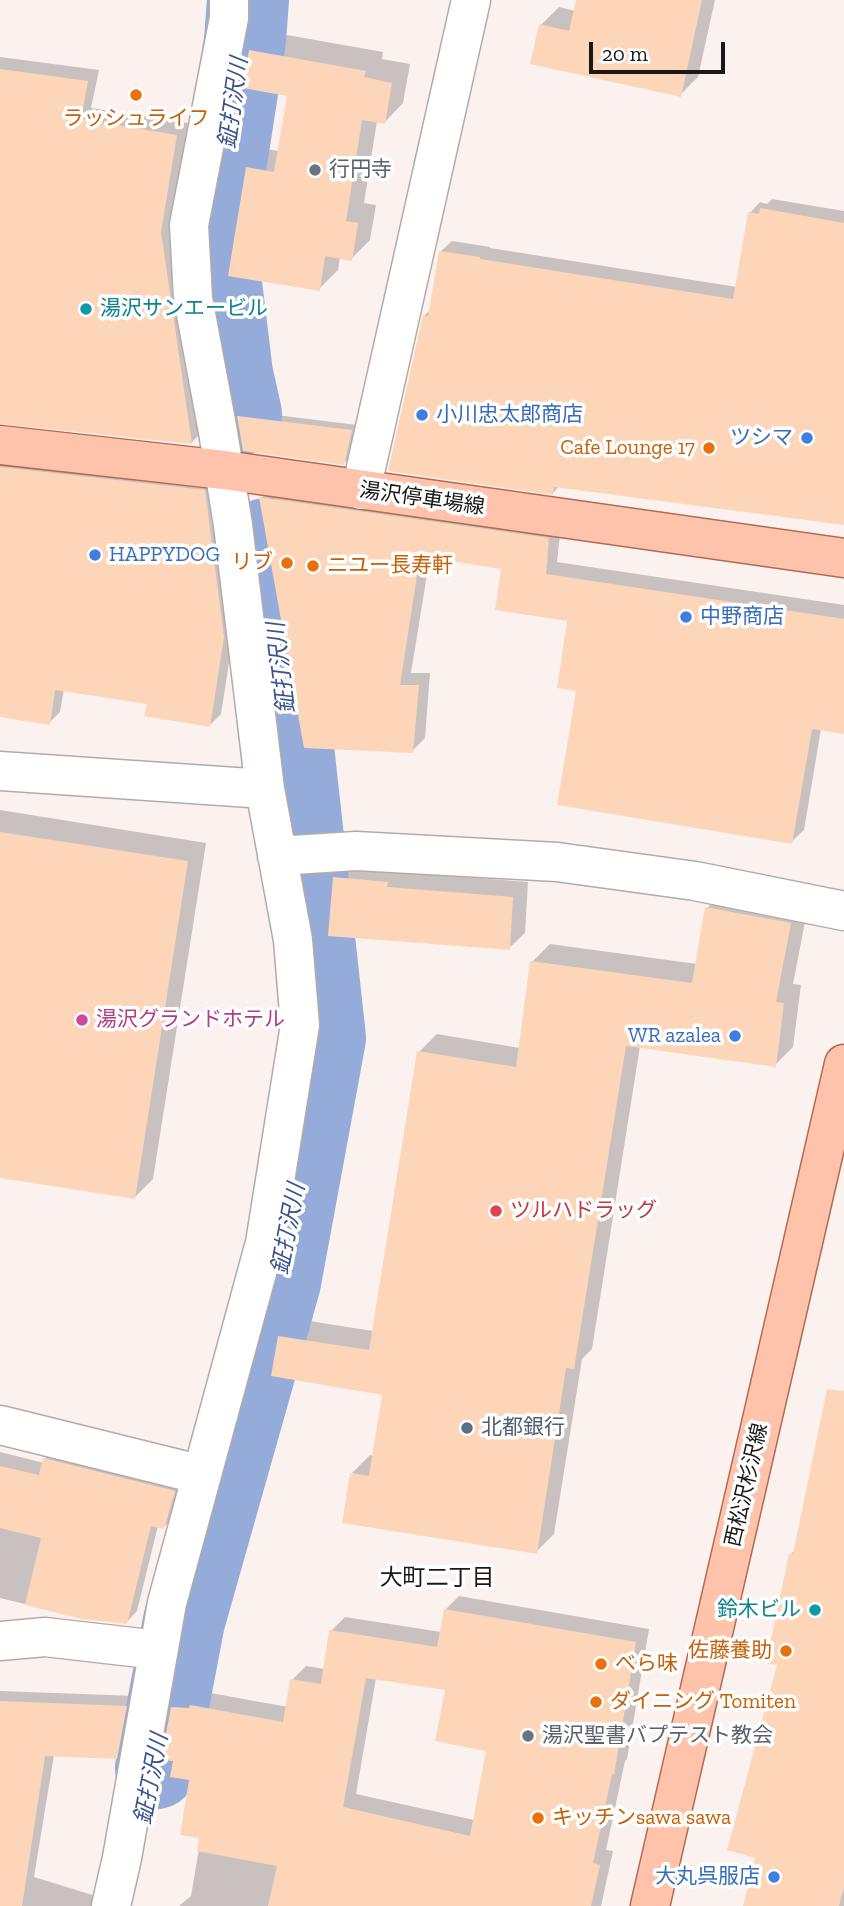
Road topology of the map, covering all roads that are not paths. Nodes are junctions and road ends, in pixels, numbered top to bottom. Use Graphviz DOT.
graph roads {
  1 [pos="229,0"];
  2 [pos="471,0"];
  3 [pos="0,445"];
  4 [pos="224,470"];
  5 [pos="361,490"];
  6 [pos="844,558"];
  7 [pos="0,771"];
  8 [pos="265,789"];
  9 [pos="279,855"];
  10 [pos="844,911"];
  11 [pos="844,1064"];
  12 [pos="0,1425"];
  13 [pos="202,1475"];
  14 [pos="0,1641"];
  15 [pos="158,1650"];
  16 [pos="111,1906"];
  17 [pos="650,1906"];
  1 -- 4 [label="street"];
  2 -- 5 [label="street"];
  3 -- 4 [label="main road, 湯沢停車場線"];
  4 -- 5 [label="main road, 湯沢停車場線"];
  4 -- 8 [label="street"];
  5 -- 6 [label="main road, 湯沢停車場線"];
  7 -- 8 [label="street"];
  8 -- 9 [label="street"];
  9 -- 10 [label="street"];
  9 -- 13 [label="street"];
  11 -- 17 [label="main road, 西松沢杉沢線"];
  12 -- 13 [label="street"];
  13 -- 15 [label="street"];
  14 -- 15 [label="street"];
  15 -- 16 [label="street"];
}
